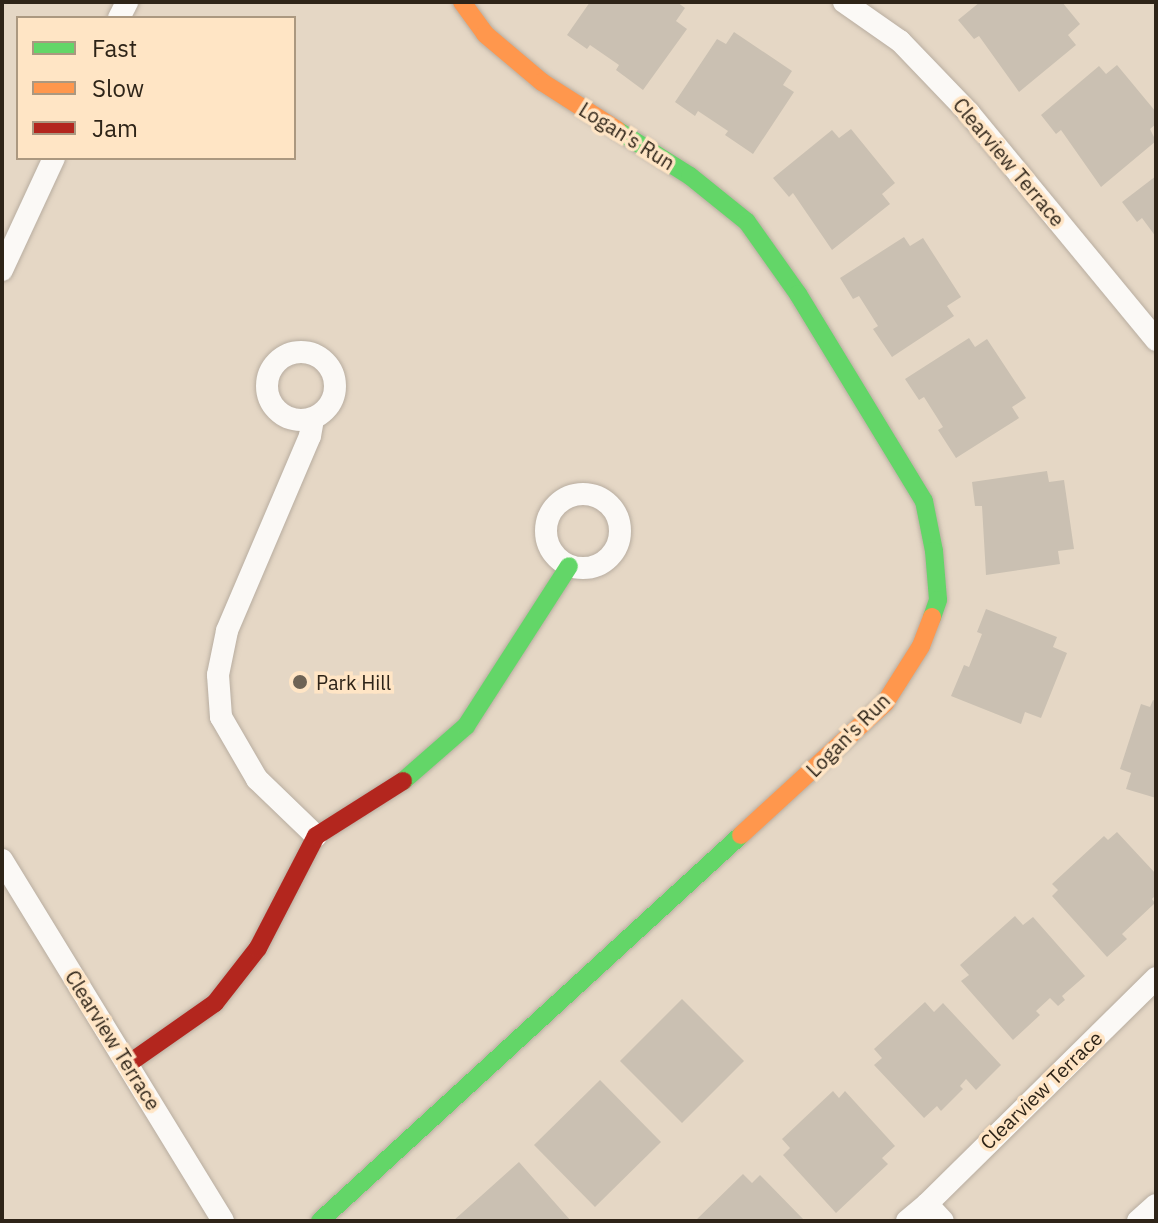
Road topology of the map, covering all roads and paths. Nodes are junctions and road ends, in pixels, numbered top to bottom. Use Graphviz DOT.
graph roads {
  1 [pos="462,2"];
  2 [pos="844,2"];
  3 [pos="53,160"];
  4 [pos="2,270"];
  5 [pos="1156,340"];
  6 [pos="313,419"];
  7 [pos="569,566"];
  8 [pos="316,836"];
  9 [pos="2,860"];
  10 [pos="1156,978"];
  11 [pos="128,1064"];
  12 [pos="927,1204"];
  13 [pos="1156,1205"];
  14 [pos="223,1221"];
  15 [pos="320,1221"];
  16 [pos="907,1221"];
  17 [pos="943,1221"];
  18 [pos="1138,1221"];
  1 -- 15 [label="street, Logan's Run"];
  2 -- 5 [label="street, Clearview Terrace"];
  3 -- 4 [label="street"];
  6 -- 8 [label="street"];
  7 -- 8 [label="street"];
  8 -- 11 [label="street"];
  9 -- 11 [label="street, Clearview Terrace"];
  10 -- 12 [label="street, Clearview Terrace"];
  11 -- 14 [label="street, Clearview Terrace"];
  12 -- 16 [label="street, Clearview Terrace"];
  12 -- 17 [label="street"];
  13 -- 18 [label="street"];
}
